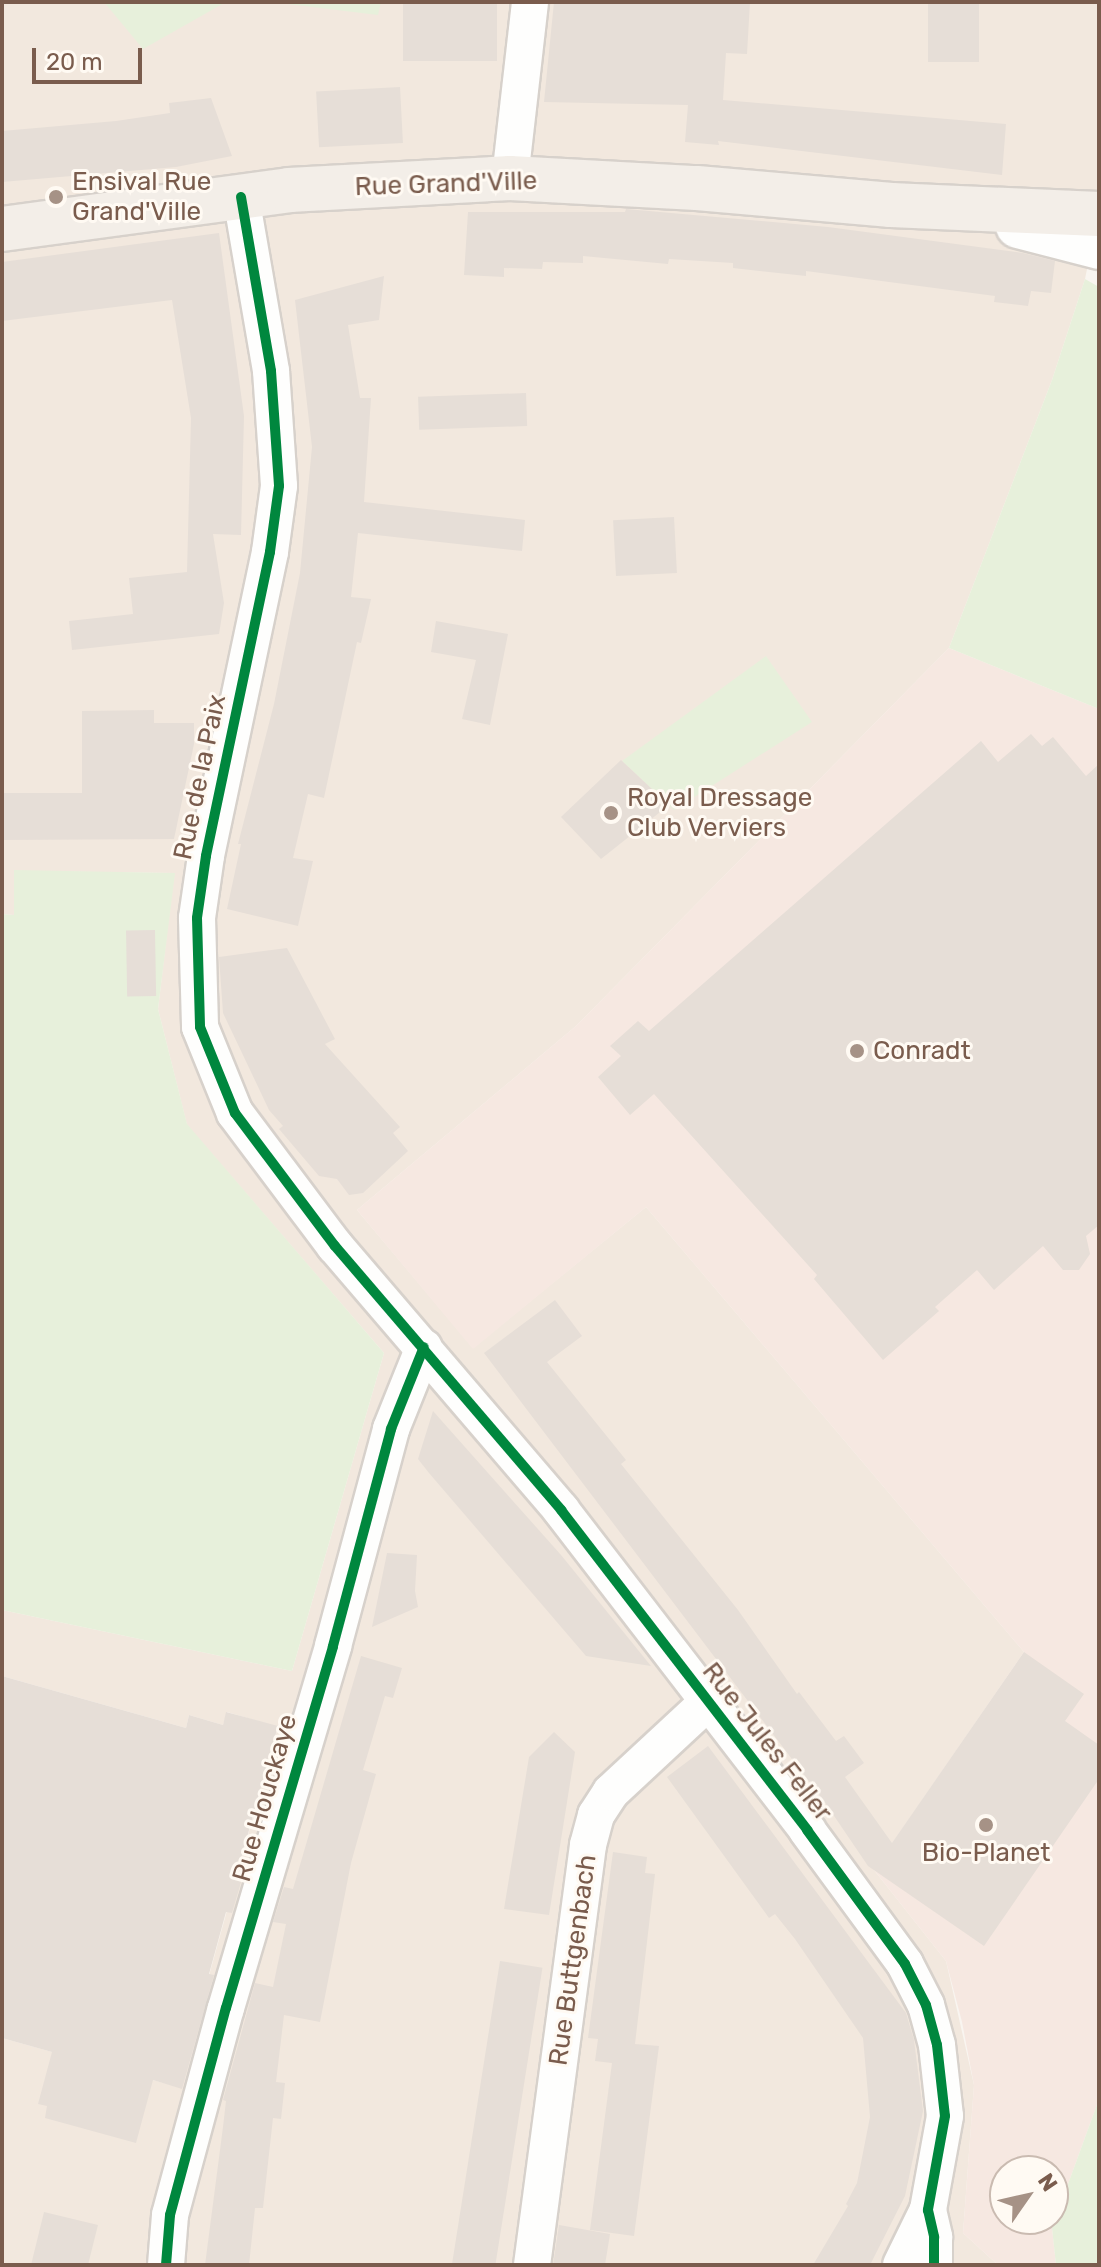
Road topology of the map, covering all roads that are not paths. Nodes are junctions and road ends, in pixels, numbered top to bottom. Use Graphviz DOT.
graph roads {
  1 [pos="530,2"];
  2 [pos="510,178"];
  3 [pos="241,197"];
  4 [pos="891,205"];
  5 [pos="1099,214"];
  6 [pos="1018,226"];
  7 [pos="2,229"];
  8 [pos="1099,236"];
  9 [pos="1099,247"];
  10 [pos="393,1311"];
  11 [pos="424,1347"];
  12 [pos="708,1702"];
  13 [pos="928,2210"];
  14 [pos="166,2265"];
  15 [pos="532,2265"];
  16 [pos="901,2265"];
  17 [pos="934,2265"];
  1 -- 2 [label="street"];
  2 -- 3 [label="main road, Rue Grand'Ville"];
  2 -- 4 [label="main road, Rue Grand'Ville"];
  3 -- 7 [label="main road, Rue Grand'Ville"];
  3 -- 10 [label="street, Rue de la Paix"];
  4 -- 5 [label="main road, Rue Grand'Ville"];
  4 -- 6 [label="main road, Rue Grand'Ville"];
  6 -- 8 [label="main road, Rue Grand'Ville"];
  6 -- 9 [label="main road"];
  10 -- 11 [label="street, Rue Jules Feller"];
  11 -- 12 [label="street, Rue Jules Feller"];
  11 -- 14 [label="street, Rue Houckaye"];
  12 -- 13 [label="street, Rue Jules Feller"];
  12 -- 15 [label="street, Rue Buttgenbach"];
  13 -- 16 [label="street"];
  13 -- 17 [label="street, Rue Jules Feller"];
}
